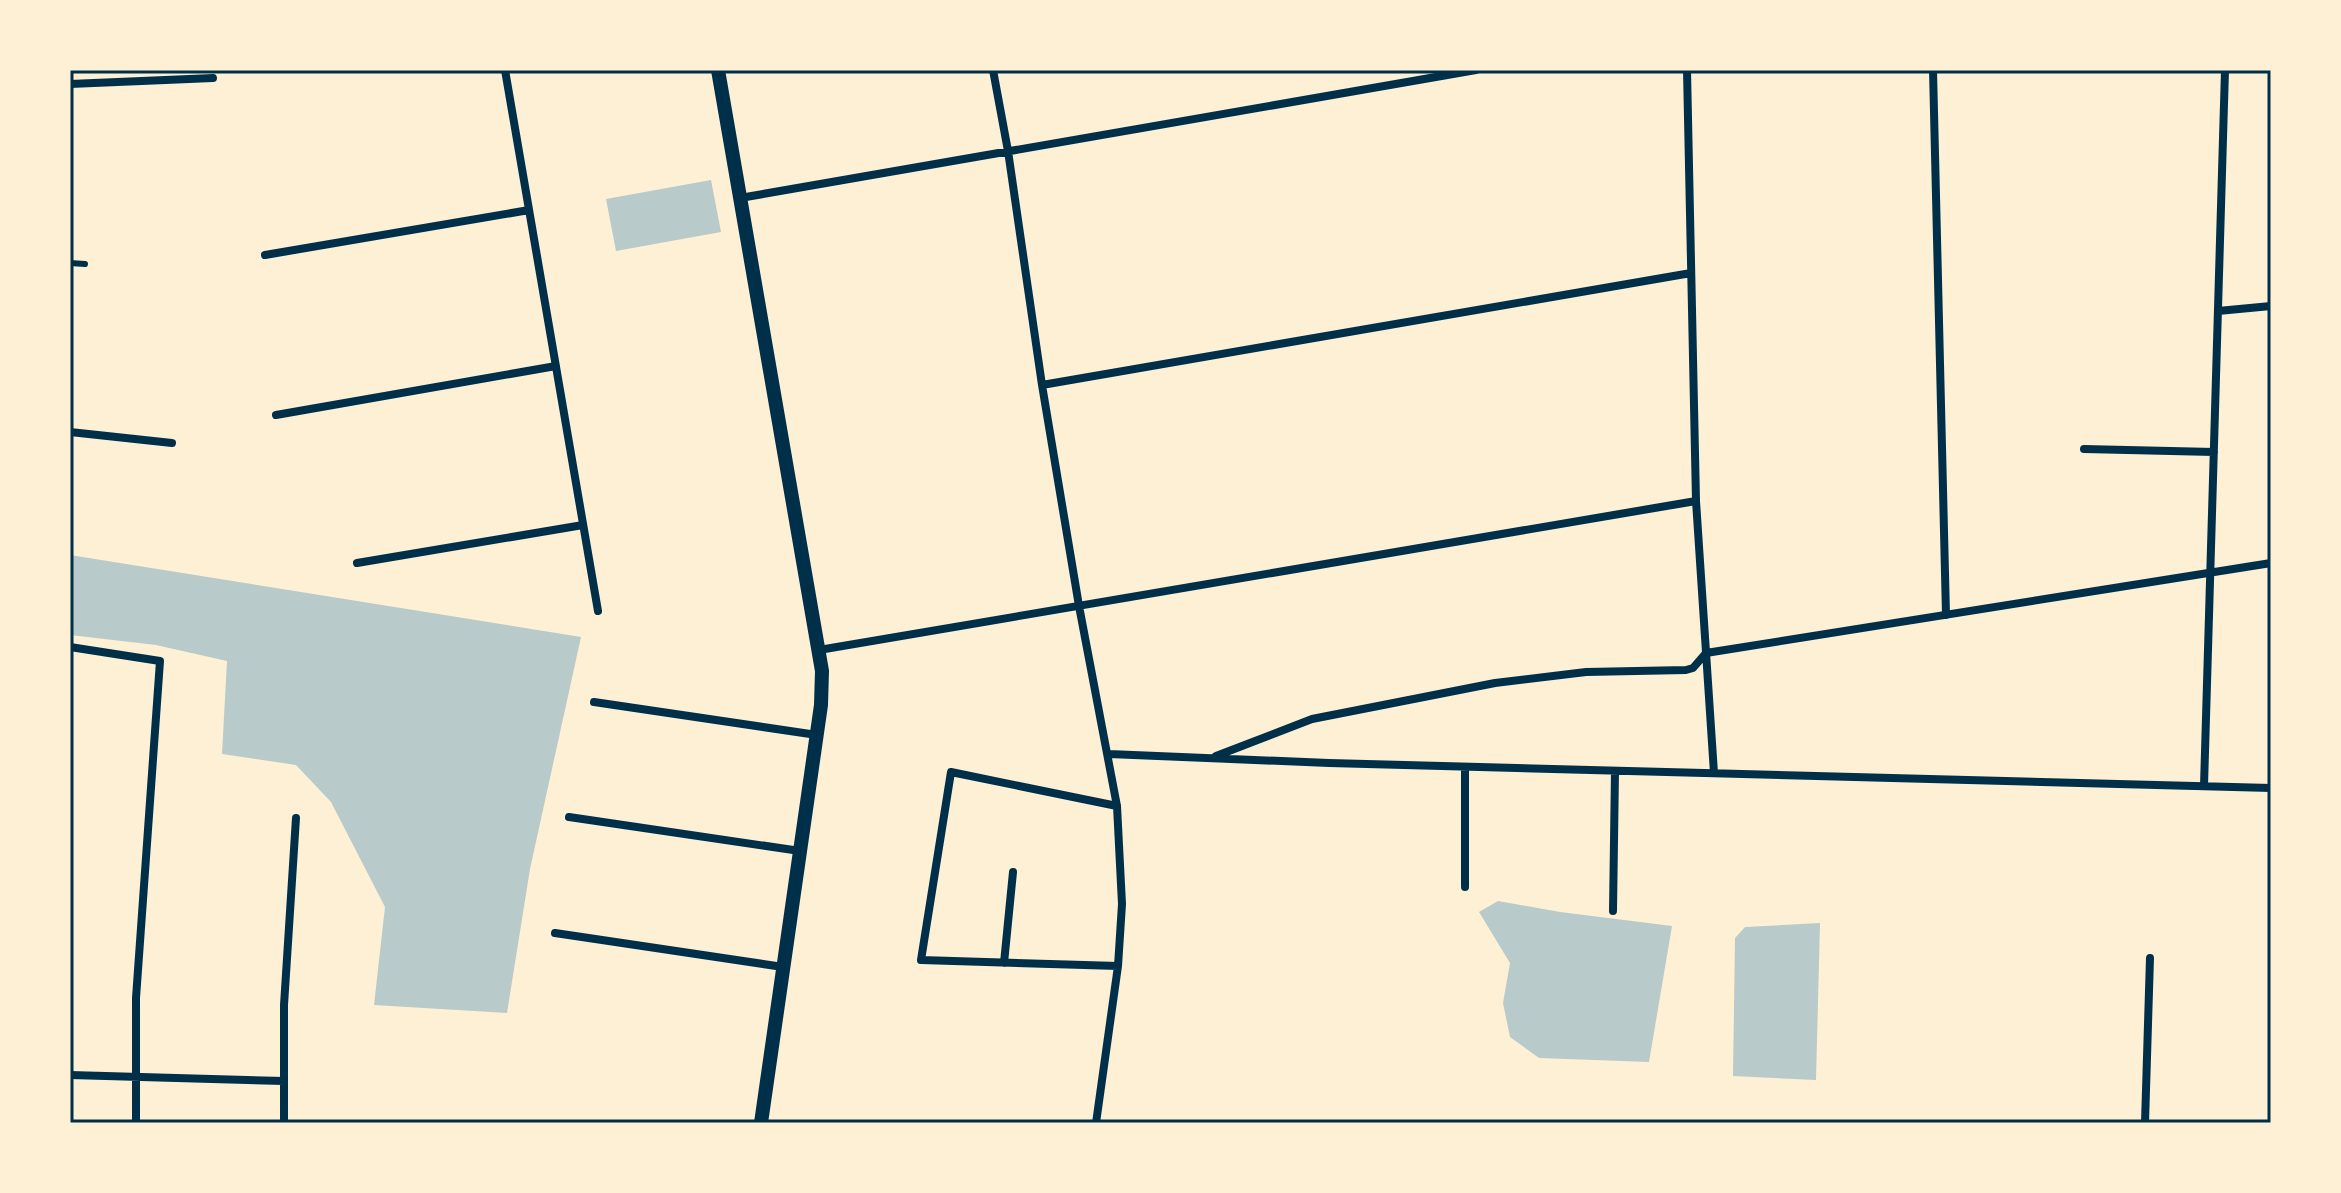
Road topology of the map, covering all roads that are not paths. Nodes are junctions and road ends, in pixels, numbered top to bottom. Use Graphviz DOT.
graph roads {
  1 [pos="128,70"];
  2 [pos="505,70"];
  3 [pos="718,70"];
  4 [pos="993,70"];
  5 [pos="1476,70"];
  6 [pos="1687,70"];
  7 [pos="1933,70"];
  8 [pos="2225,70"];
  9 [pos="213,78"];
  10 [pos="128,82"];
  11 [pos="70,84"];
  12 [pos="1008,151"];
  13 [pos="740,198"];
  14 [pos="529,210"];
  15 [pos="265,255"];
  16 [pos="70,263"];
  17 [pos="85,264"];
  18 [pos="1691,273"];
  19 [pos="2271,306"];
  20 [pos="2218,311"];
  21 [pos="556,366"];
  22 [pos="1042,385"];
  23 [pos="276,415"];
  24 [pos="70,432"];
  25 [pos="172,443"];
  26 [pos="2084,449"];
  27 [pos="2214,452"];
  28 [pos="1696,501"];
  29 [pos="583,525"];
  30 [pos="357,563"];
  31 [pos="2271,563"];
  32 [pos="2210,572"];
  33 [pos="1079,606"];
  34 [pos="598,611"];
  35 [pos="1946,615"];
  36 [pos="70,647"];
  37 [pos="819,650"];
  38 [pos="1706,653"];
  39 [pos="594,702"];
  40 [pos="817,735"];
  41 [pos="1109,754"];
  42 [pos="1211,758"];
  43 [pos="1465,767"];
  44 [pos="1615,771"];
  45 [pos="1714,773"];
  46 [pos="2204,786"];
  47 [pos="2271,788"];
  48 [pos="1117,806"];
  49 [pos="569,817"];
  50 [pos="296,818"];
  51 [pos="800,851"];
  52 [pos="1013,872"];
  53 [pos="1465,887"];
  54 [pos="1613,911"];
  55 [pos="555,933"];
  56 [pos="2150,958"];
  57 [pos="1004,963"];
  58 [pos="1118,966"];
  59 [pos="783,967"];
  60 [pos="70,1075"];
  61 [pos="136,1077"];
  62 [pos="284,1081"];
  63 [pos="136,1123"];
  64 [pos="284,1123"];
  65 [pos="761,1123"];
  66 [pos="1096,1123"];
  67 [pos="2145,1123"];
  1 -- 10 [label="street"];
  2 -- 14 [label="street"];
  3 -- 13 [label="street"];
  4 -- 12 [label="street"];
  5 -- 12 [label="street"];
  6 -- 18 [label="street"];
  7 -- 35 [label="street"];
  8 -- 20 [label="street"];
  9 -- 10 [label="street"];
  10 -- 11 [label="street"];
  12 -- 13 [label="street"];
  12 -- 22 [label="street"];
  13 -- 37 [label="street"];
  14 -- 15 [label="street"];
  14 -- 21 [label="street"];
  16 -- 17 [label="lane"];
  18 -- 22 [label="street"];
  18 -- 28 [label="street"];
  19 -- 20 [label="street"];
  20 -- 27 [label="street"];
  21 -- 23 [label="street"];
  21 -- 29 [label="street"];
  22 -- 33 [label="street"];
  24 -- 25 [label="street"];
  26 -- 27 [label="street"];
  27 -- 32 [label="street"];
  28 -- 33 [label="street"];
  28 -- 38 [label="street"];
  29 -- 30 [label="street"];
  29 -- 34 [label="street"];
  31 -- 32 [label="street"];
  32 -- 35 [label="street"];
  32 -- 46 [label="street"];
  33 -- 37 [label="street"];
  33 -- 41 [label="street"];
  35 -- 38 [label="street"];
  36 -- 61 [label="street"];
  37 -- 40 [label="street"];
  38 -- 42 [label="street"];
  38 -- 45 [label="street"];
  39 -- 40 [label="street"];
  40 -- 51 [label="street"];
  41 -- 42 [label="street"];
  41 -- 48 [label="street"];
  42 -- 43 [label="street"];
  43 -- 44 [label="street"];
  43 -- 53 [label="street"];
  44 -- 45 [label="street"];
  44 -- 54 [label="street"];
  45 -- 46 [label="street"];
  46 -- 47 [label="street"];
  48 -- 57 [label="street"];
  48 -- 58 [label="street"];
  49 -- 51 [label="street"];
  50 -- 62 [label="street"];
  51 -- 59 [label="street"];
  52 -- 57 [label="street"];
  55 -- 59 [label="street"];
  56 -- 67 [label="street"];
  57 -- 58 [label="street"];
  58 -- 66 [label="street"];
  59 -- 65 [label="street"];
  60 -- 61 [label="street"];
  61 -- 62 [label="street"];
  61 -- 63 [label="street"];
  62 -- 64 [label="street"];
}
